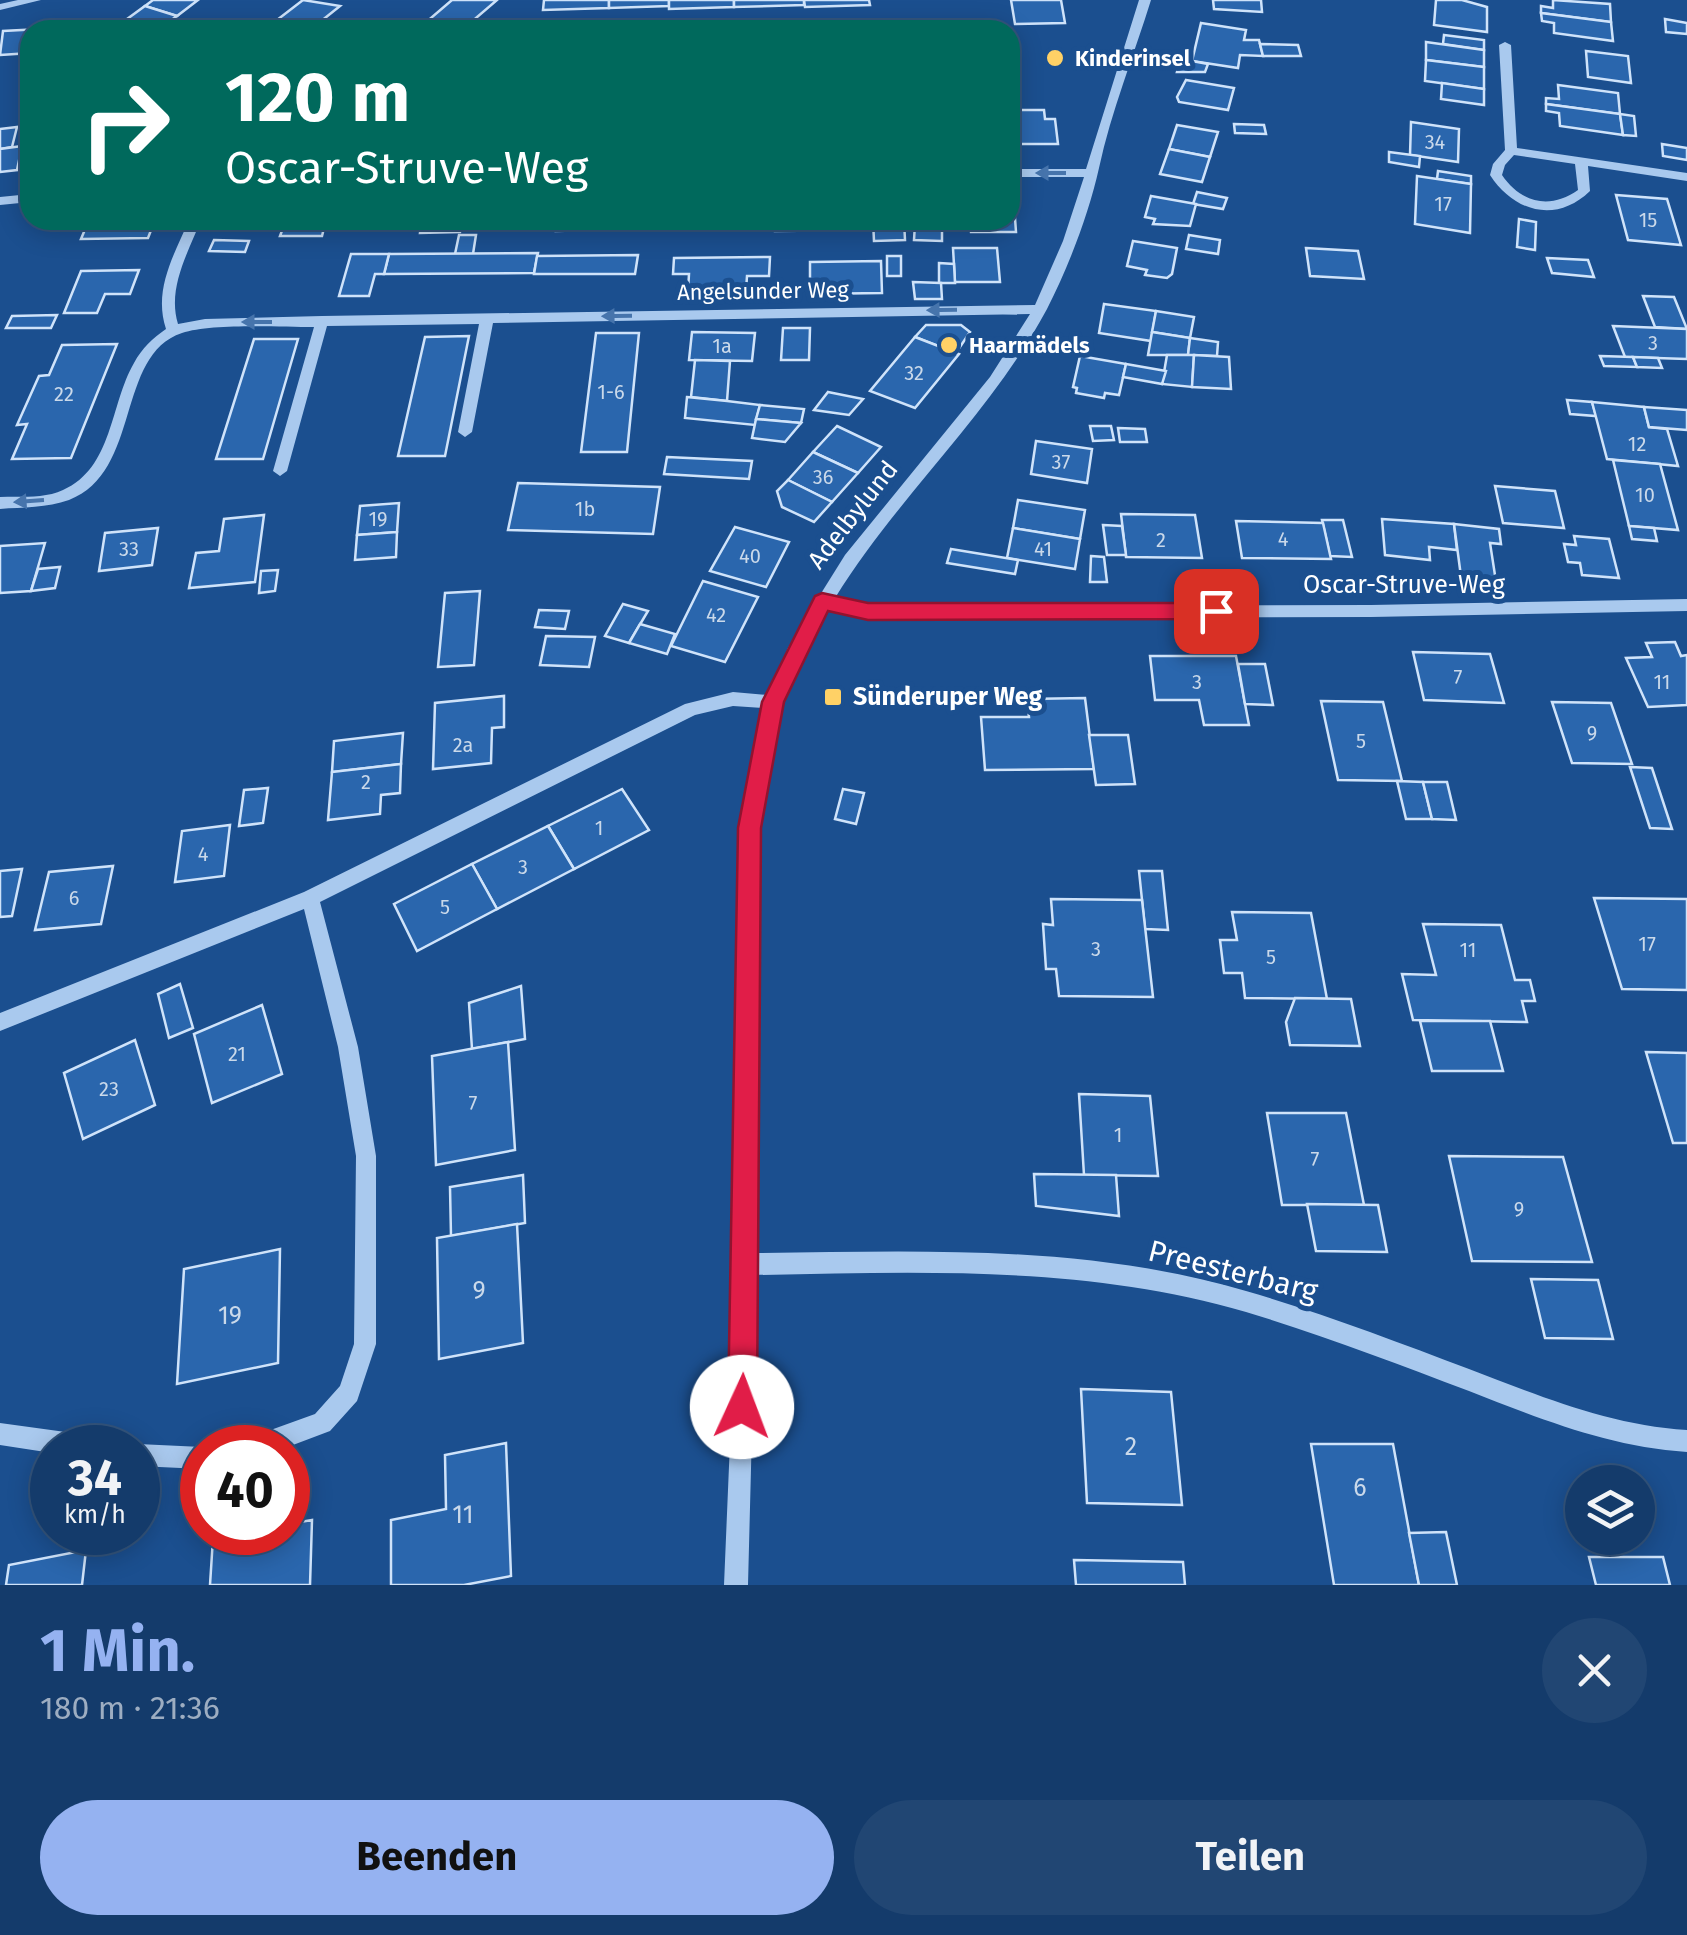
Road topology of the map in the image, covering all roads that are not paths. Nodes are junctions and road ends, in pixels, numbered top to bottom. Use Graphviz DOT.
graph roads {
  1 [pos="35,0"];
  2 [pos="1145,0"];
  3 [pos="0,7"];
  4 [pos="1505,46"];
  5 [pos="1511,151"];
  6 [pos="1582,162"];
  7 [pos="1020,173"];
  8 [pos="1093,173"];
  9 [pos="1687,177"];
  10 [pos="191,230"];
  11 [pos="1040,309"];
  12 [pos="487,318"];
  13 [pos="322,321"];
  14 [pos="174,330"];
  15 [pos="465,432"];
  16 [pos="280,471"];
  17 [pos="0,503"];
  18 [pos="822,601"];
  19 [pos="1687,605"];
  20 [pos="773,702"];
  21 [pos="310,898"];
  22 [pos="0,1022"];
  23 [pos="746,1264"];
  24 [pos="310,1427"];
  25 [pos="0,1434"];
  26 [pos="30,1438"];
  27 [pos="1687,1441"];
  28 [pos="736,1585"];
  1 -- 3 [label="street"];
  2 -- 8 [label="street, Adelbylund"];
  4 -- 5 [label="street"];
  5 -- 6 [label="street"];
  5 -- 6 [label="street"];
  6 -- 9 [label="street"];
  8 -- 7 [label="street, one-way"];
  8 -- 11 [label="street, Adelbylund"];
  10 -- 14 [label="street"];
  11 -- 12 [label="street, Angelsunder Weg, one-way"];
  11 -- 18 [label="street, Adelbylund"];
  12 -- 13 [label="street, Angelsunder Weg"];
  12 -- 15 [label="street"];
  13 -- 14 [label="street, Angelsunder Weg, one-way"];
  13 -- 16 [label="street"];
  14 -- 17 [label="street, one-way"];
  18 -- 19 [label="street, Oscar-Struve-Weg"];
  18 -- 20 [label="street, Adelbylund"];
  20 -- 21 [label="street"];
  20 -- 23 [label="street, Adelbylund"];
  21 -- 22 [label="street"];
  21 -- 24 [label="street"];
  23 -- 27 [label="street, Preesterbarg"];
  23 -- 28 [label="street, Adelbylund"];
  25 -- 26 [label="street"];
}
